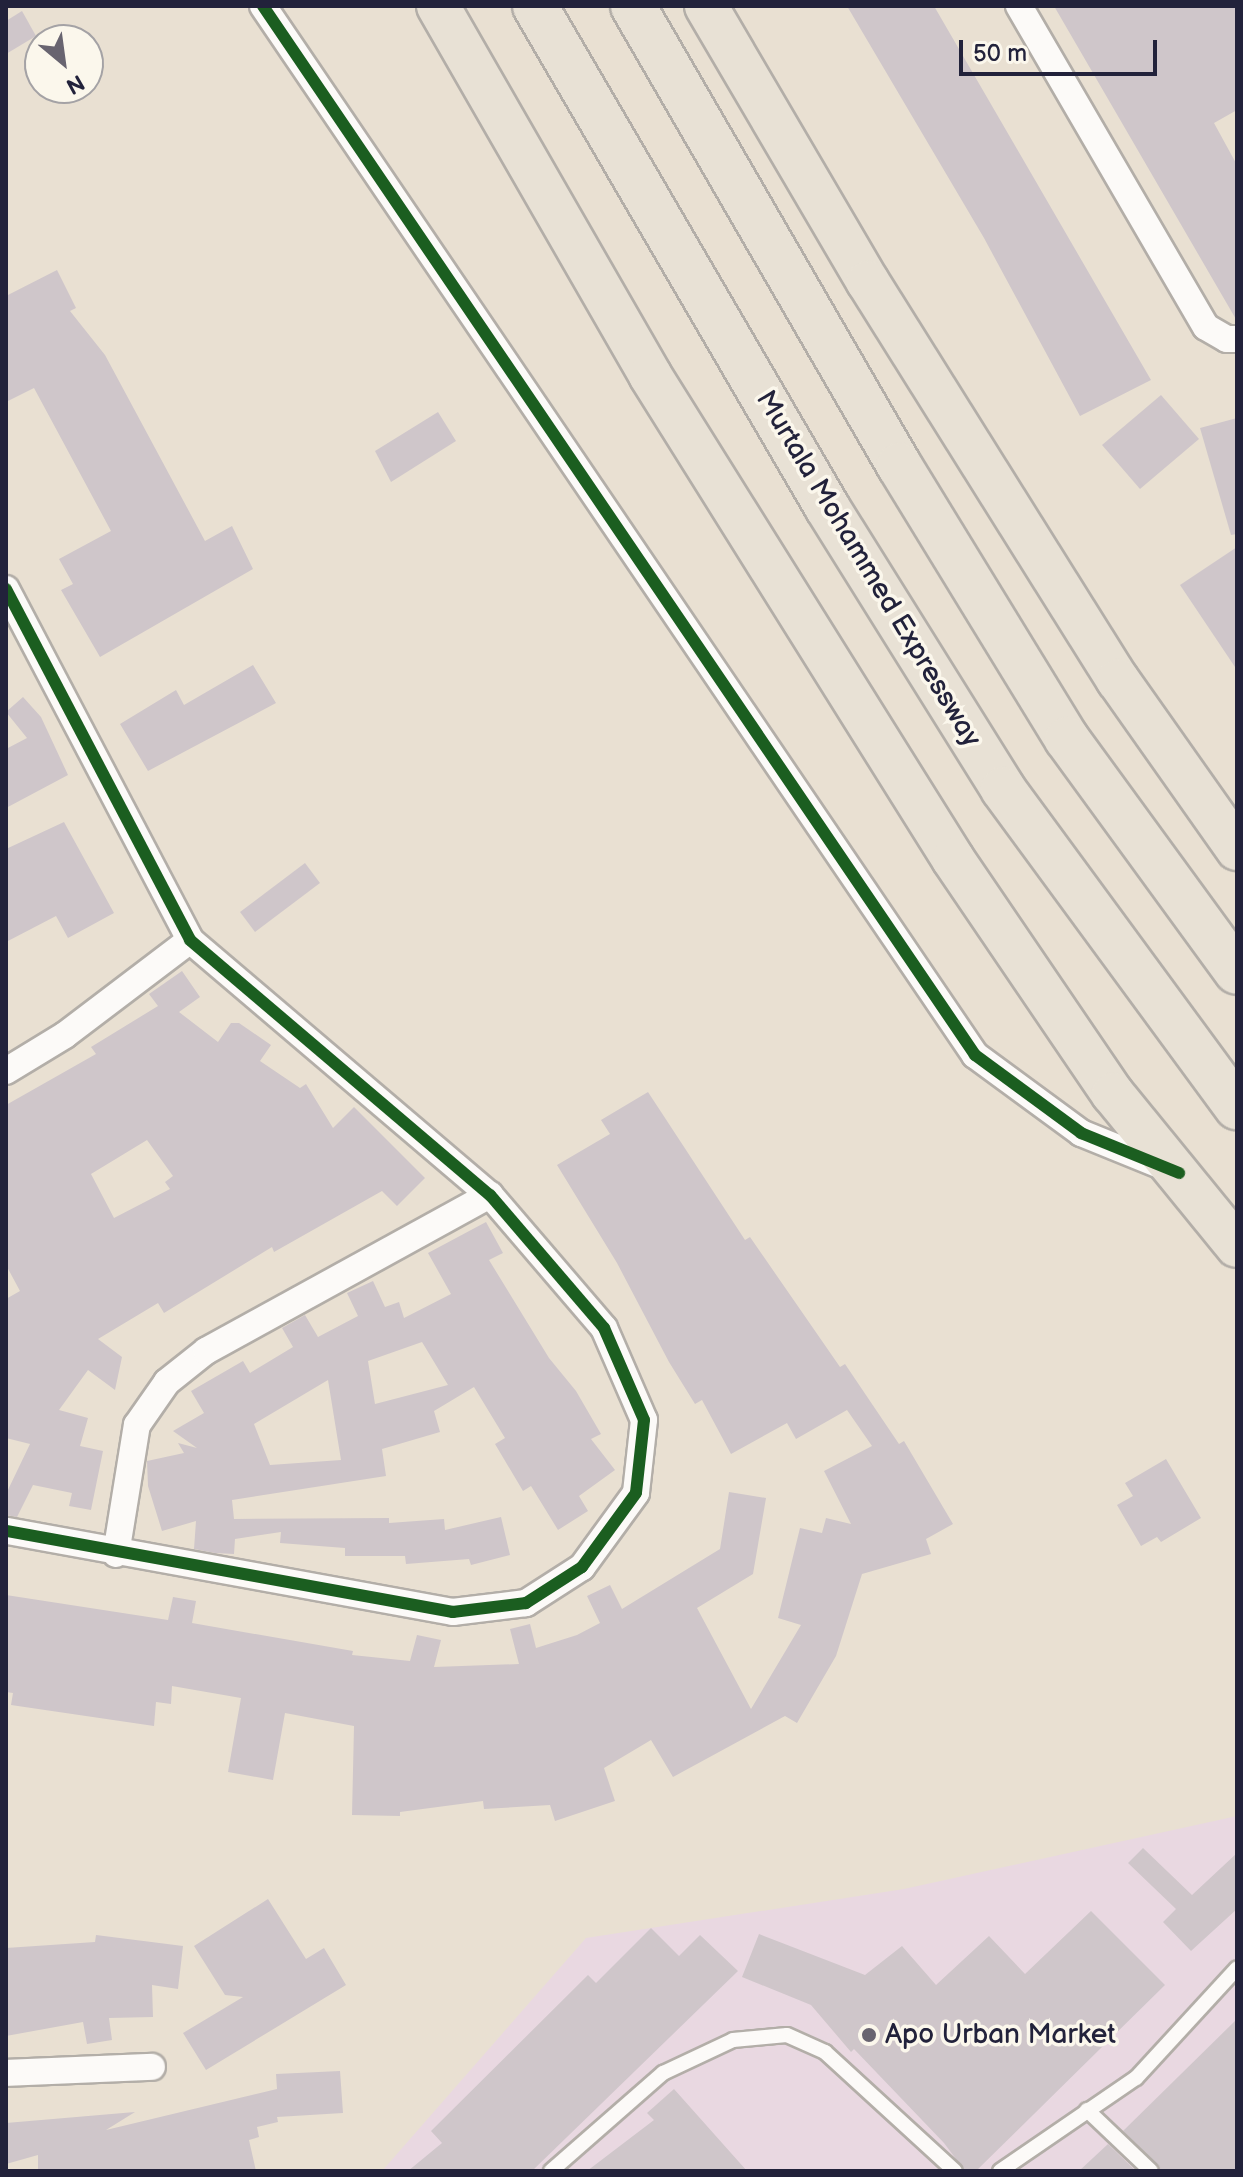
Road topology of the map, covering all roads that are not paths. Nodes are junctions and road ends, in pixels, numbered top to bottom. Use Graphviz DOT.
graph roads {
  1 [pos="263,6"];
  2 [pos="438,6"];
  3 [pos="535,6"];
  4 [pos="633,6"];
  5 [pos="706,6"];
  6 [pos="1019,6"];
  7 [pos="1237,339"];
  8 [pos="6,589"];
  9 [pos="1237,849"];
  10 [pos="190,940"];
  11 [pos="1237,972"];
  12 [pos="6,1071"];
  13 [pos="1237,1107"];
  14 [pos="1179,1173"];
  15 [pos="490,1195"];
  16 [pos="1237,1246"];
  17 [pos="6,1531"];
  18 [pos="116,1554"];
  19 [pos="1237,1968"];
  20 [pos="152,2067"];
  21 [pos="6,2073"];
  22 [pos="1087,2110"];
  23 [pos="551,2171"];
  24 [pos="955,2171"];
  25 [pos="1000,2171"];
  26 [pos="1151,2171"];
  1 -- 14 [label="street"];
  2 -- 14 [label="main road"];
  3 -- 13 [label="highway, Murtala Mohammed Expressway"];
  4 -- 11 [label="highway"];
  5 -- 9 [label="main road"];
  6 -- 7 [label="street"];
  8 -- 10 [label="street"];
  10 -- 12 [label="street"];
  10 -- 15 [label="street"];
  14 -- 16 [label="main road"];
  15 -- 18 [label="street"];
  15 -- 18 [label="street"];
  17 -- 18 [label="street"];
  19 -- 22 [label="lane"];
  20 -- 21 [label="street"];
  22 -- 25 [label="lane"];
  22 -- 26 [label="lane"];
  23 -- 24 [label="lane"];
}
